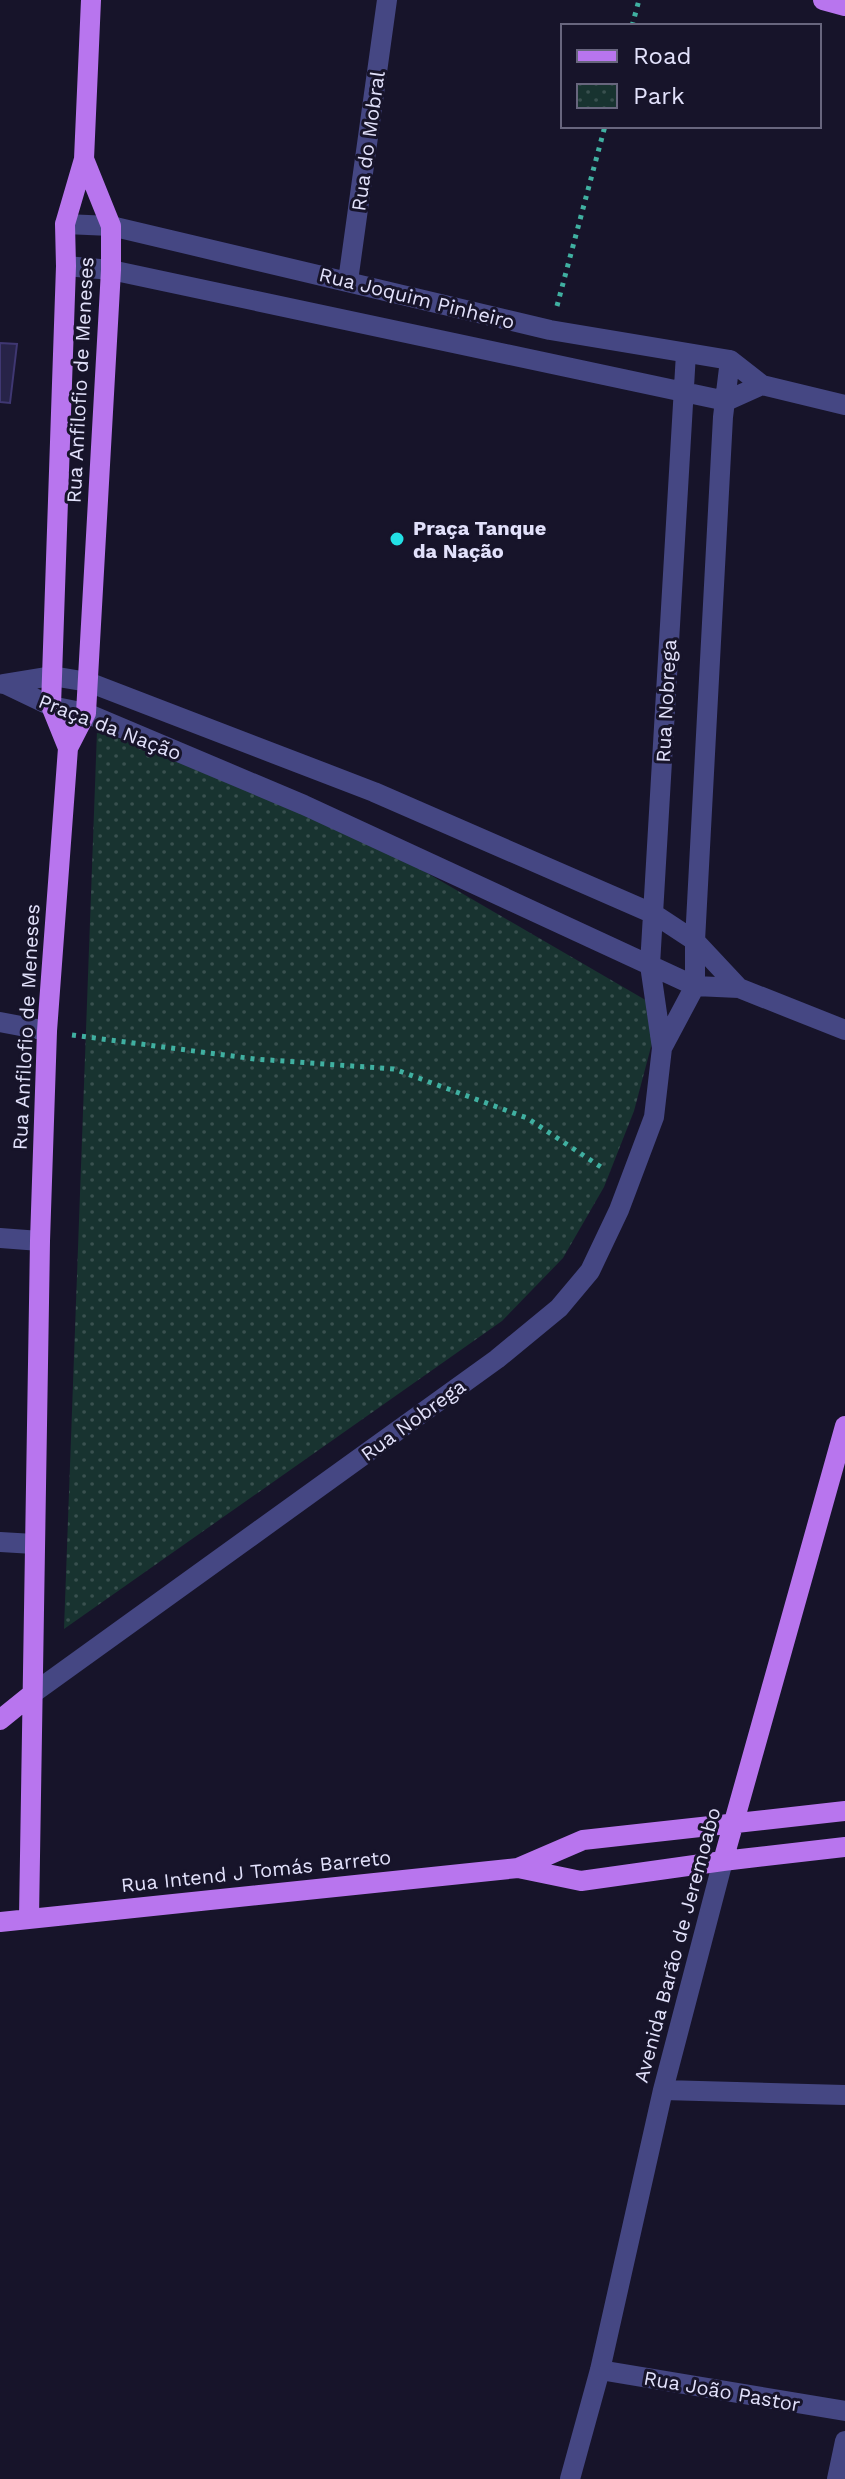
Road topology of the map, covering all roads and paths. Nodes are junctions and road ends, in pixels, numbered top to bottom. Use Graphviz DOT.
graph roads {
  1 [pos="91,0"];
  2 [pos="387,0"];
  3 [pos="639,0"];
  4 [pos="823,0"];
  5 [pos="845,6"];
  6 [pos="633,24"];
  7 [pos="604,128"];
  8 [pos="84,159"];
  9 [pos="65,224"];
  10 [pos="111,226"];
  11 [pos="66,266"];
  12 [pos="111,270"];
  13 [pos="348,281"];
  14 [pos="550,330"];
  15 [pos="686,353"];
  16 [pos="730,360"];
  17 [pos="762,385"];
  18 [pos="684,392"];
  19 [pos="726,401"];
  20 [pos="845,405"];
  21 [pos="52,676"];
  22 [pos="88,682"];
  23 [pos="2,684"];
  24 [pos="51,706"];
  25 [pos="86,713"];
  26 [pos="68,748"];
  27 [pos="654,914"];
  28 [pos="695,941"];
  29 [pos="650,965"];
  30 [pos="695,986"];
  31 [pos="739,988"];
  32 [pos="0,1022"];
  33 [pos="845,1030"];
  34 [pos="47,1031"];
  35 [pos="662,1048"];
  36 [pos="629,1185"];
  37 [pos="0,1238"];
  38 [pos="40,1241"];
  39 [pos="845,1426"];
  40 [pos="0,1542"];
  41 [pos="34,1544"];
  42 [pos="32,1694"];
  43 [pos="0,1720"];
  44 [pos="845,1811"];
  45 [pos="735,1823"];
  46 [pos="845,1847"];
  47 [pos="723,1861"];
  48 [pos="518,1868"];
  49 [pos="29,1918"];
  50 [pos="0,1922"];
  51 [pos="663,2090"];
  52 [pos="845,2095"];
  53 [pos="600,2370"];
  54 [pos="845,2411"];
  55 [pos="845,2441"];
  56 [pos="570,2479"];
  57 [pos="837,2479"];
  1 -- 8 [label="main road, Rua Anfilofio de Meneses"];
  2 -- 13 [label="street, Rua do Mobral"];
  3 -- 6 [label="path"];
  4 -- 5 [label="main road"];
  7 -- 14 [label="path"];
  8 -- 9 [label="main road, Rua Anfilofio de Meneses"];
  8 -- 10 [label="main road, Rua Anfilofio de Meneses"];
  9 -- 10 [label="street, Rua Joquim Pinheiro"];
  9 -- 11 [label="main road, Rua Anfilofio de Meneses"];
  10 -- 12 [label="main road, Rua Anfilofio de Meneses"];
  10 -- 13 [label="street, Rua Joquim Pinheiro"];
  11 -- 12 [label="street, Rua Joquim Pinheiro"];
  11 -- 21 [label="main road, Rua Anfilofio de Meneses"];
  12 -- 18 [label="street, Rua Joquim Pinheiro"];
  12 -- 22 [label="main road, Rua Anfilofio de Meneses"];
  13 -- 14 [label="street, Rua Joquim Pinheiro"];
  14 -- 15 [label="street, Rua Joquim Pinheiro"];
  15 -- 16 [label="street, Rua Joquim Pinheiro"];
  15 -- 18 [label="street, Rua Nobrega"];
  16 -- 17 [label="street, Rua Joquim Pinheiro"];
  16 -- 19 [label="street, Rua Nobrega"];
  17 -- 19 [label="street"];
  17 -- 20 [label="street, Rua Joquim Pinheiro"];
  18 -- 19 [label="street, Rua Joquim Pinheiro"];
  18 -- 27 [label="street, Rua Nobrega"];
  19 -- 28 [label="street, Rua Nobrega"];
  21 -- 22 [label="street, Praça da Nação"];
  21 -- 23 [label="street, Praça da Nação"];
  21 -- 24 [label="main road, Rua Anfilofio de Meneses"];
  22 -- 25 [label="main road, Rua Anfilofio de Meneses"];
  22 -- 27 [label="street, Praça da Nação"];
  23 -- 24 [label="street, Praça da Nação"];
  24 -- 25 [label="street, Praça da Nação"];
  24 -- 26 [label="main road, Rua Anfilofio de Meneses"];
  25 -- 26 [label="main road, Rua Anfilofio de Meneses"];
  25 -- 29 [label="street, Praça da Nação"];
  26 -- 34 [label="main road, Rua Anfilofio de Meneses"];
  27 -- 28 [label="street, Praça da Nação"];
  27 -- 29 [label="street, Rua Nobrega"];
  28 -- 30 [label="street, Rua Nobrega"];
  28 -- 31 [label="street, Praça da Nação"];
  29 -- 30 [label="street, Praça da Nação"];
  29 -- 35 [label="street, Rua Nobrega"];
  30 -- 31 [label="street, Praça da Nação"];
  30 -- 35 [label="street, Rua Nobrega"];
  31 -- 33 [label="street, Praça da Nação"];
  32 -- 34 [label="street"];
  34 -- 36 [label="path"];
  34 -- 38 [label="main road, Rua Anfilofio de Meneses"];
  35 -- 36 [label="street, Rua Nobrega"];
  36 -- 42 [label="street, Rua Nobrega"];
  37 -- 38 [label="street"];
  38 -- 41 [label="main road, Rua Anfilofio de Meneses"];
  39 -- 45 [label="main road, Avenida Barão de Jeremoabo"];
  40 -- 41 [label="street"];
  41 -- 42 [label="main road, Rua Anfilofio de Meneses"];
  42 -- 43 [label="main road"];
  42 -- 49 [label="main road, Rua Anfilofio de Meneses"];
  44 -- 45 [label="main road, Rua Intend J Tomás Barreto"];
  45 -- 47 [label="main road, Avenida Barão de Jeremoabo"];
  45 -- 48 [label="main road, Rua Intend J Tomás Barreto"];
  46 -- 47 [label="main road, Rua Intend J Tomás Barreto"];
  47 -- 48 [label="main road, Rua Intend J Tomás Barreto"];
  47 -- 51 [label="street, Avenida Barão de Jeremoabo"];
  48 -- 49 [label="main road, Rua Intend J Tomás Barreto"];
  49 -- 50 [label="main road, Rua Intend J Tomás Barreto"];
  51 -- 52 [label="street"];
  51 -- 53 [label="street, Avenida Barão de Jeremoabo"];
  53 -- 54 [label="street, Rua João Pastor"];
  53 -- 56 [label="street, Avenida Barão de Jeremoabo"];
  55 -- 57 [label="street"];
}
